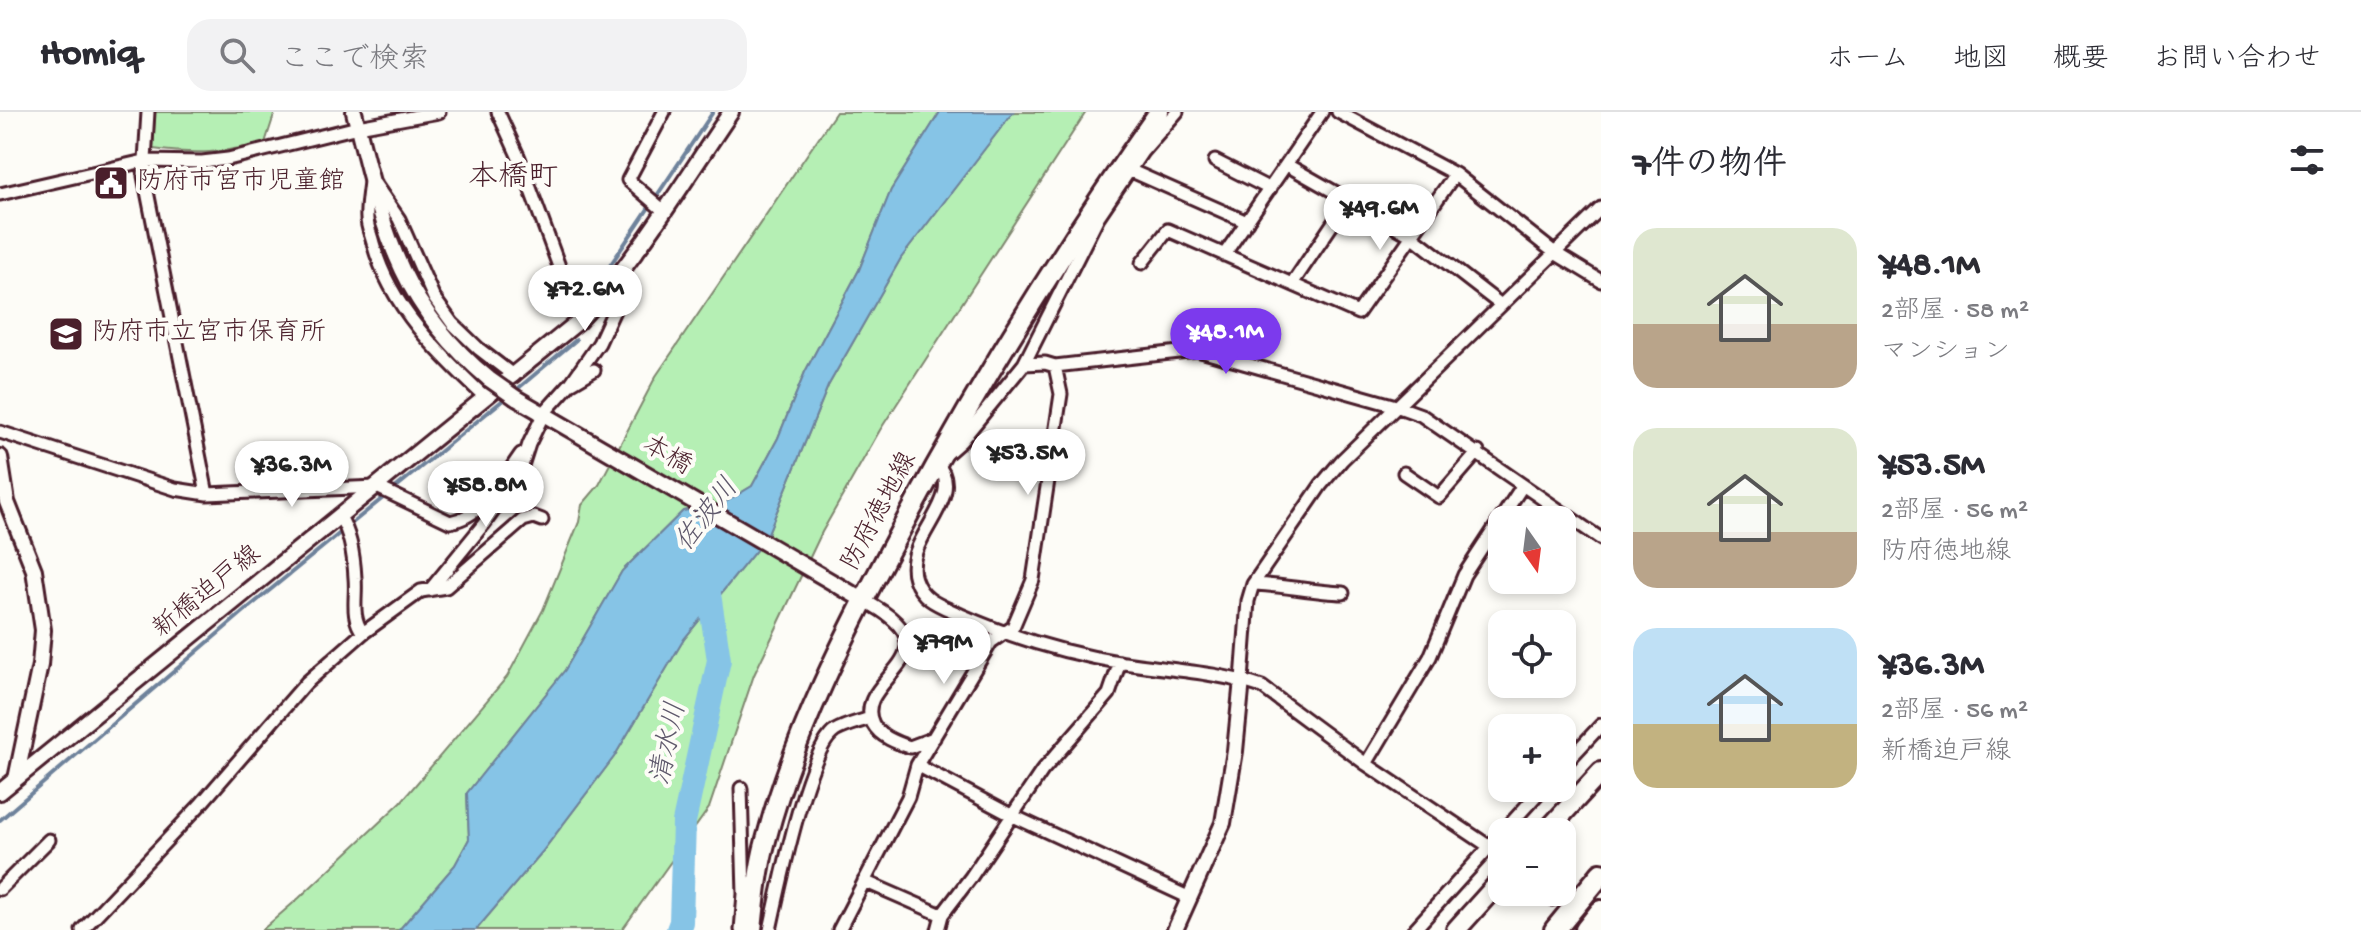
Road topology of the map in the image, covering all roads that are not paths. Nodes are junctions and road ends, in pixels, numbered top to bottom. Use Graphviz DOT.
graph roads {
  1 [pos="148,112"];
  2 [pos="354,112"];
  3 [pos="439,112"];
  4 [pos="498,112"];
  5 [pos="664,112"];
  6 [pos="731,112"];
  7 [pos="1159,112"];
  8 [pos="1177,112"];
  9 [pos="1322,112"];
  10 [pos="1338,112"];
  11 [pos="358,127"];
  12 [pos="144,161"];
  13 [pos="1215,161"];
  14 [pos="1287,165"];
  15 [pos="1126,168"];
  16 [pos="1455,174"];
  17 [pos="370,176"];
  18 [pos="1270,189"];
  19 [pos="0,194"];
  20 [pos="1348,201"];
  21 [pos="1601,208"];
  22 [pos="664,211"];
  23 [pos="1247,222"];
  24 [pos="1412,236"];
  25 [pos="1555,253"];
  26 [pos="1224,255"];
  27 [pos="1142,263"];
  28 [pos="1601,281"];
  29 [pos="614,284"];
  30 [pos="1292,284"];
  31 [pos="1501,305"];
  32 [pos="1024,364"];
  33 [pos="1055,366"];
  34 [pos="594,370"];
  35 [pos="514,376"];
  36 [pos="571,383"];
  37 [pos="486,398"];
  38 [pos="1396,406"];
  39 [pos="544,413"];
  40 [pos="0,432"];
  41 [pos="529,444"];
  42 [pos="1478,452"];
  43 [pos="0,457"];
  44 [pos="936,463"];
  45 [pos="1404,473"];
  46 [pos="1523,485"];
  47 [pos="377,487"];
  48 [pos="207,494"];
  49 [pos="340,517"];
  50 [pos="542,520"];
  51 [pos="1601,539"];
  52 [pos="1253,584"];
  53 [pos="430,590"];
  54 [pos="1343,593"];
  55 [pos="863,600"];
  56 [pos="363,633"];
  57 [pos="1001,633"];
  58 [pos="1120,662"];
  59 [pos="1242,680"];
  60 [pos="870,718"];
  61 [pos="1601,725"];
  62 [pos="934,737"];
  63 [pos="1576,752"];
  64 [pos="1366,764"];
  65 [pos="917,765"];
  66 [pos="1601,772"];
  67 [pos="16,779"];
  68 [pos="741,788"];
  69 [pos="0,792"];
  70 [pos="1531,802"];
  71 [pos="1011,815"];
  72 [pos="1516,818"];
  73 [pos="1559,818"];
  74 [pos="49,840"];
  75 [pos="1488,846"];
  76 [pos="1488,849"];
  77 [pos="1601,874"];
  78 [pos="864,881"];
  79 [pos="0,889"];
  80 [pos="1488,895"];
  81 [pos="1190,898"];
  82 [pos="1601,911"];
  83 [pos="942,915"];
  84 [pos="82,930"];
  85 [pos="741,930"];
  86 [pos="752,930"];
  87 [pos="770,930"];
  88 [pos="839,930"];
  89 [pos="938,930"];
  90 [pos="1175,930"];
  91 [pos="1414,930"];
  92 [pos="1456,930"];
  93 [pos="1555,930"];
  94 [pos="1586,930"];
  1 -- 12 [label="street"];
  2 -- 11 [label="street, 本橋"];
  3 -- 11 [label="street"];
  4 -- 29 [label="street"];
  5 -- 22 [label="street"];
  6 -- 22 [label="street, 新橋迫戸線"];
  7 -- 15 [label="main road, 防府徳地線"];
  8 -- 15 [label="street"];
  9 -- 14 [label="street"];
  10 -- 16 [label="street"];
  11 -- 12 [label="street"];
  11 -- 17 [label="street, 本橋"];
  12 -- 19 [label="street"];
  12 -- 48 [label="street"];
  13 -- 18 [label="street"];
  14 -- 18 [label="street"];
  14 -- 20 [label="street"];
  15 -- 23 [label="street"];
  15 -- 32 [label="street"];
  15 -- 44 [label="main road, 防府徳地線"];
  16 -- 24 [label="street"];
  16 -- 25 [label="street"];
  17 -- 35 [label="street"];
  17 -- 37 [label="street"];
  17 -- 39 [label="street, 本橋, bridge"];
  18 -- 23 [label="street"];
  20 -- 24 [label="street"];
  20 -- 30 [label="street"];
  21 -- 25 [label="street"];
  22 -- 29 [label="street, 新橋迫戸線"];
  23 -- 26 [label="street"];
  24 -- 30 [label="street"];
  24 -- 31 [label="street"];
  25 -- 28 [label="street"];
  25 -- 31 [label="street"];
  26 -- 27 [label="street"];
  26 -- 30 [label="street"];
  29 -- 35 [label="street, 新橋迫戸線"];
  29 -- 36 [label="street"];
  31 -- 38 [label="street"];
  32 -- 33 [label="street"];
  32 -- 44 [label="street"];
  33 -- 38 [label="street"];
  33 -- 57 [label="street"];
  34 -- 36 [label="street"];
  35 -- 37 [label="street, 新橋迫戸線"];
  36 -- 39 [label="street"];
  37 -- 47 [label="street, 新橋迫戸線"];
  38 -- 42 [label="street"];
  38 -- 52 [label="street"];
  39 -- 41 [label="street"];
  39 -- 55 [label="street, 本橋"];
  40 -- 48 [label="street"];
  41 -- 47 [label="street"];
  41 -- 53 [label="street"];
  42 -- 45 [label="street"];
  42 -- 46 [label="street"];
  43 -- 67 [label="street"];
  44 -- 55 [label="main road, 防府徳地線"];
  44 -- 57 [label="street"];
  46 -- 51 [label="street"];
  46 -- 64 [label="street"];
  47 -- 48 [label="street"];
  47 -- 49 [label="street, 新橋迫戸線"];
  49 -- 56 [label="street"];
  49 -- 67 [label="street, 新橋迫戸線"];
  50 -- 53 [label="street"];
  52 -- 54 [label="street"];
  52 -- 59 [label="street"];
  53 -- 56 [label="street"];
  55 -- 60 [label="street"];
  55 -- 86 [label="main road, 防府徳地線"];
  56 -- 84 [label="street"];
  57 -- 58 [label="street"];
  57 -- 62 [label="street"];
  58 -- 59 [label="street"];
  58 -- 71 [label="street"];
  59 -- 64 [label="street"];
  59 -- 81 [label="street"];
  60 -- 62 [label="street"];
  60 -- 87 [label="street"];
  61 -- 63 [label="street"];
  62 -- 65 [label="street"];
  64 -- 75 [label="street"];
  65 -- 71 [label="street"];
  65 -- 78 [label="street"];
  66 -- 73 [label="main road"];
  67 -- 69 [label="street, 新橋迫戸線"];
  68 -- 85 [label="street"];
  70 -- 72 [label="street"];
  71 -- 81 [label="street"];
  71 -- 83 [label="street"];
  74 -- 79 [label="street"];
  76 -- 91 [label="street"];
  77 -- 93 [label="highway"];
  78 -- 83 [label="street"];
  78 -- 88 [label="street"];
  80 -- 92 [label="main road"];
  81 -- 90 [label="street"];
  82 -- 94 [label="highway"];
  83 -- 89 [label="street"];
}
